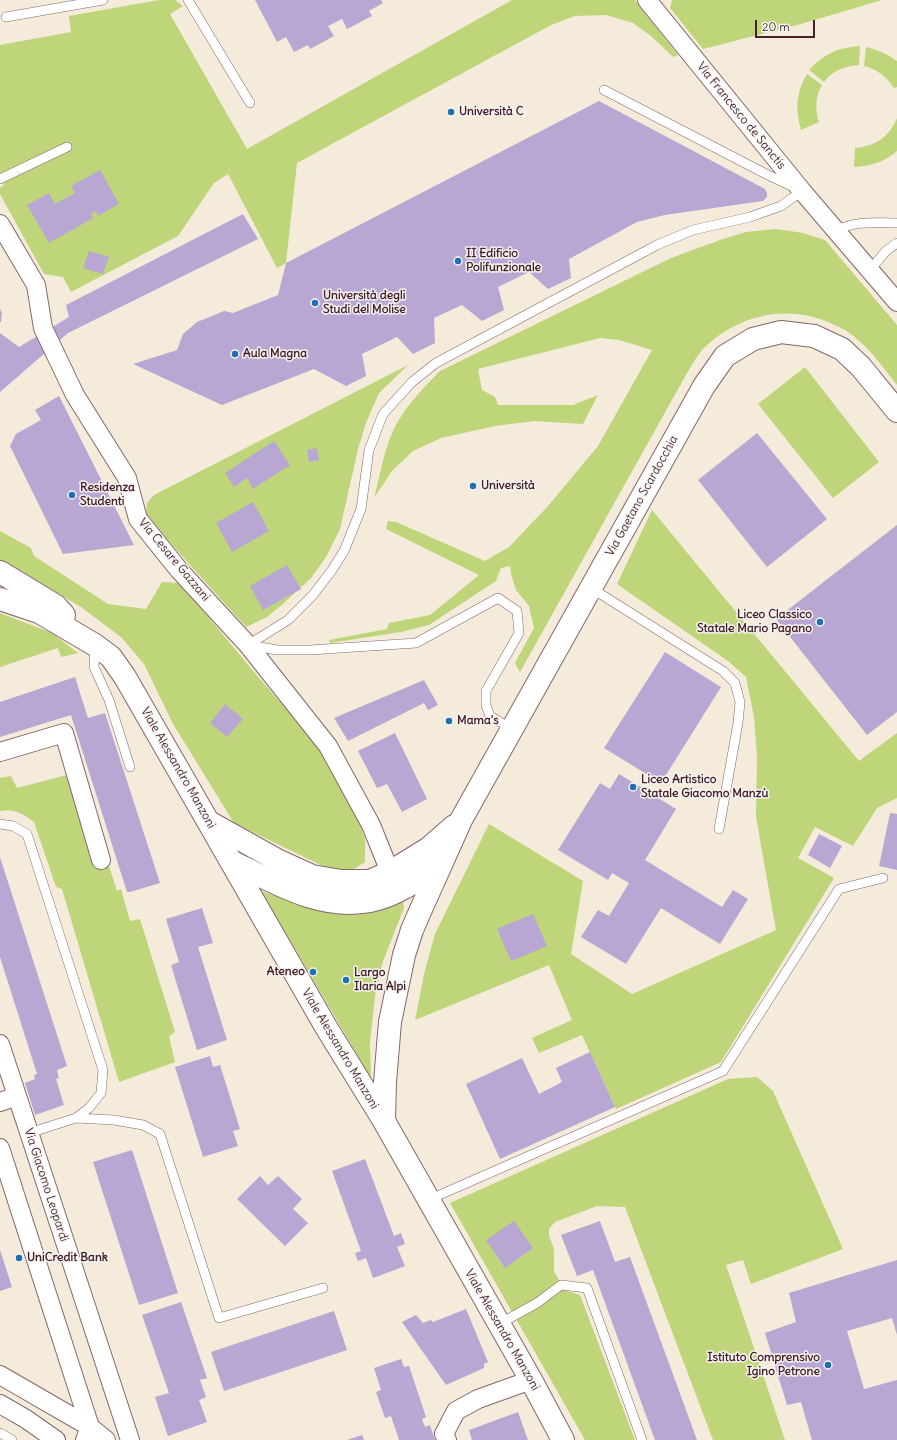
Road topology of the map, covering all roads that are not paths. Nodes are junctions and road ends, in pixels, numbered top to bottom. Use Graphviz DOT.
graph roads {
  1 [pos="103,0"];
  2 [pos="188,0"];
  3 [pos="647,0"];
  4 [pos="6,17"];
  5 [pos="604,90"];
  6 [pos="250,103"];
  7 [pos="67,147"];
  8 [pos="0,179"];
  9 [pos="802,190"];
  10 [pos="897,223"];
  11 [pos="0,224"];
  12 [pos="836,231"];
  13 [pos="897,243"];
  14 [pos="870,270"];
  15 [pos="897,302"];
  16 [pos="897,411"];
  17 [pos="0,572"];
  18 [pos="591,588"];
  19 [pos="0,599"];
  20 [pos="95,645"];
  21 [pos="248,645"];
  22 [pos="512,729"];
  23 [pos="0,752"];
  24 [pos="130,767"];
  25 [pos="461,820"];
  26 [pos="209,822"];
  27 [pos="0,824"];
  28 [pos="719,829"];
  29 [pos="101,860"];
  30 [pos="231,861"];
  31 [pos="440,866"];
  32 [pos="883,878"];
  33 [pos="397,881"];
  34 [pos="0,1044"];
  35 [pos="17,1096"];
  36 [pos="0,1102"];
  37 [pos="76,1118"];
  38 [pos="384,1121"];
  39 [pos="29,1133"];
  40 [pos="0,1148"];
  41 [pos="428,1200"];
  42 [pos="323,1288"];
  43 [pos="499,1324"];
  44 [pos="0,1375"];
  45 [pos="531,1380"];
  46 [pos="0,1404"];
  47 [pos="0,1433"];
  48 [pos="87,1434"];
  49 [pos="12,1440"];
  50 [pos="56,1440"];
  51 [pos="106,1440"];
  52 [pos="130,1440"];
  53 [pos="447,1440"];
  54 [pos="563,1440"];
  55 [pos="642,1440"];
  1 -- 4 [label="lane"];
  2 -- 6 [label="lane"];
  3 -- 9 [label="street, Via Francesco de Sanctis"];
  5 -- 9 [label="lane"];
  7 -- 8 [label="lane"];
  9 -- 12 [label="street, Via Francesco de Sanctis"];
  9 -- 21 [label="lane"];
  10 -- 12 [label="lane"];
  11 -- 21 [label="street, Via Cesare Gazzani"];
  12 -- 14 [label="street, Via Francesco de Sanctis"];
  13 -- 14 [label="lane"];
  14 -- 15 [label="street, Via Francesco de Sanctis"];
  16 -- 18 [label="street, Via Gaetano Scardocchia"];
  17 -- 20 [label="street, Viale Alessandro Manzoni"];
  18 -- 22 [label="street, Via Gaetano Scardocchia"];
  18 -- 28 [label="lane"];
  19 -- 20 [label="street, Viale Alessandro Manzoni"];
  20 -- 24 [label="lane"];
  20 -- 26 [label="street, Viale Alessandro Manzoni"];
  21 -- 22 [label="lane"];
  21 -- 33 [label="street, Via Cesare Gazzani"];
  22 -- 25 [label="street, Via Gaetano Scardocchia"];
  23 -- 29 [label="street"];
  25 -- 31 [label="street, Via Gaetano Scardocchia"];
  25 -- 33 [label="street, Via Gaetano Scardocchia"];
  26 -- 30 [label="street, Viale Alessandro Manzoni"];
  26 -- 33 [label="street, Via Gaetano Scardocchia"];
  27 -- 37 [label="lane"];
  30 -- 33 [label="street, Via Gaetano Scardocchia"];
  30 -- 38 [label="street, Viale Alessandro Manzoni"];
  31 -- 33 [label="street, Via Gaetano Scardocchia"];
  31 -- 38 [label="street, Via Gaetano Scardocchia"];
  32 -- 41 [label="lane"];
  34 -- 35 [label="street, Via Giacomo Leopardi"];
  35 -- 36 [label="street"];
  35 -- 39 [label="street, Via Giacomo Leopardi"];
  37 -- 39 [label="lane"];
  37 -- 42 [label="lane"];
  38 -- 41 [label="street, Viale Alessandro Manzoni"];
  39 -- 52 [label="street, Via Giacomo Leopardi"];
  40 -- 48 [label="street"];
  41 -- 43 [label="street, Viale Alessandro Manzoni"];
  43 -- 45 [label="street, Viale Alessandro Manzoni"];
  43 -- 55 [label="lane"];
  44 -- 48 [label="street"];
  45 -- 53 [label="street"];
  45 -- 54 [label="street, Viale Alessandro Manzoni"];
  46 -- 50 [label="street"];
  47 -- 49 [label="lane"];
  48 -- 51 [label="street"];
}
